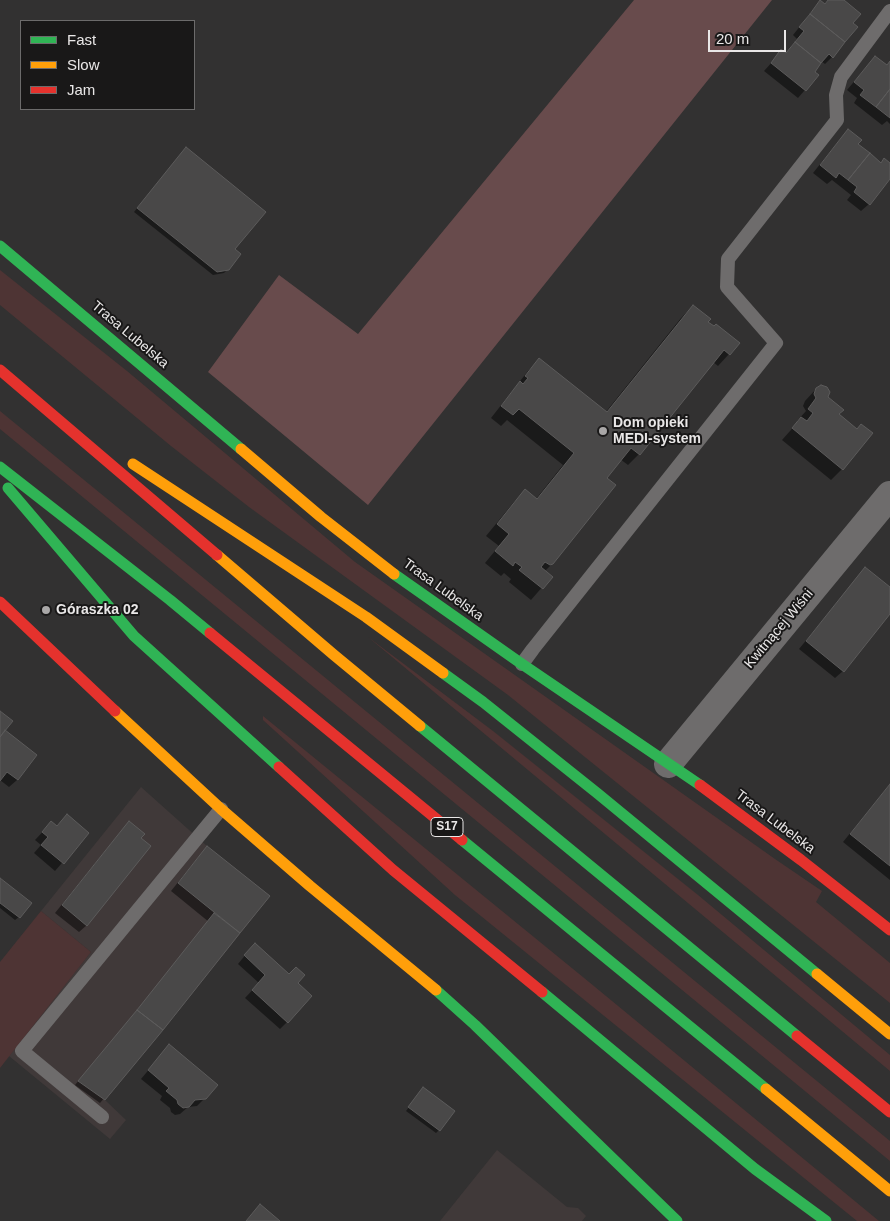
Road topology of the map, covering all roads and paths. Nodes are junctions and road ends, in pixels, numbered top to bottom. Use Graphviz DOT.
graph roads {
  1 [pos="890,11"];
  2 [pos="0,246"];
  3 [pos="0,370"];
  4 [pos="36,400"];
  5 [pos="102,443"];
  6 [pos="127,460"];
  7 [pos="0,467"];
  8 [pos="0,478"];
  9 [pos="890,495"];
  10 [pos="0,602"];
  11 [pos="522,664"];
  12 [pos="668,764"];
  13 [pos="221,809"];
  14 [pos="890,930"];
  15 [pos="890,1034"];
  16 [pos="890,1112"];
  17 [pos="102,1117"];
  18 [pos="755,1170"];
  19 [pos="890,1191"];
  20 [pos="778,1199"];
  21 [pos="677,1221"];
  22 [pos="826,1221"];
  1 -- 11 [label="lane"];
  2 -- 11 [label="main road, Trasa Lubelska"];
  3 -- 4 [label="main road"];
  4 -- 5 [label="main road"];
  4 -- 16 [label="main road"];
  6 -- 15 [label="main road"];
  7 -- 19 [label="main road, S17"];
  8 -- 18 [label="main road"];
  9 -- 12 [label="street, Kwitnącej Wiśni"];
  10 -- 13 [label="main road"];
  11 -- 12 [label="main road, Trasa Lubelska"];
  12 -- 14 [label="main road, Trasa Lubelska"];
  13 -- 17 [label="lane"];
  13 -- 21 [label="main road"];
  18 -- 20 [label="main road"];
  18 -- 22 [label="main road"];
}
